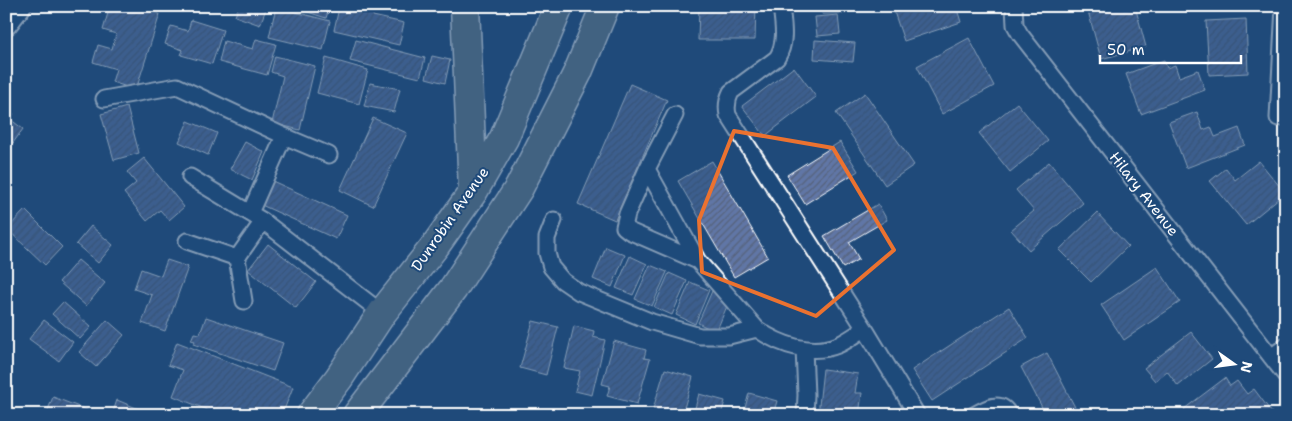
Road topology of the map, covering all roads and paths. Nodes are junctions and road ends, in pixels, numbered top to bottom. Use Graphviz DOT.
graph roads {
  1 [pos="20,6"];
  2 [pos="465,6"];
  3 [pos="559,6"];
  4 [pos="605,6"];
  5 [pos="781,6"];
  6 [pos="1014,6"];
  7 [pos="1284,6"];
  8 [pos="6,24"];
  9 [pos="104,99"];
  10 [pos="675,115"];
  11 [pos="1278,118"];
  12 [pos="284,136"];
  13 [pos="329,154"];
  14 [pos="647,169"];
  15 [pos="190,178"];
  16 [pos="473,192"];
  17 [pos="257,217"];
  18 [pos="554,220"];
  19 [pos="187,241"];
  20 [pos="236,258"];
  21 [pos="698,261"];
  22 [pos="244,301"];
  23 [pos="382,313"];
  24 [pos="757,329"];
  25 [pos="865,329"];
  26 [pos="1286,346"];
  27 [pos="804,349"];
  28 [pos="1271,357"];
  29 [pos="1286,376"];
  30 [pos="310,415"];
  31 [pos="357,415"];
  32 [pos="805,415"];
  33 [pos="917,415"];
  34 [pos="974,415"];
  35 [pos="1009,415"];
  1 -- 8 [label="main road"];
  2 -- 16 [label="highway"];
  3 -- 16 [label="highway, Dunrobin Avenue"];
  4 -- 31 [label="highway"];
  5 -- 25 [label="street"];
  6 -- 28 [label="street, Hilary Avenue"];
  7 -- 11 [label="street"];
  9 -- 12 [label="street"];
  10 -- 14 [label="street"];
  12 -- 13 [label="street"];
  12 -- 17 [label="street"];
  14 -- 21 [label="street"];
  14 -- 21 [label="street"];
  15 -- 17 [label="street"];
  16 -- 23 [label="highway, Dunrobin Avenue"];
  17 -- 20 [label="street"];
  17 -- 23 [label="street"];
  18 -- 24 [label="street"];
  19 -- 20 [label="street"];
  20 -- 22 [label="street"];
  21 -- 24 [label="street"];
  23 -- 30 [label="highway, Dunrobin Avenue"];
  24 -- 27 [label="street"];
  25 -- 27 [label="street"];
  25 -- 33 [label="street"];
  26 -- 28 [label="street"];
  27 -- 32 [label="street"];
  28 -- 29 [label="street, Hilary Avenue"];
  34 -- 35 [label="street"];
}
